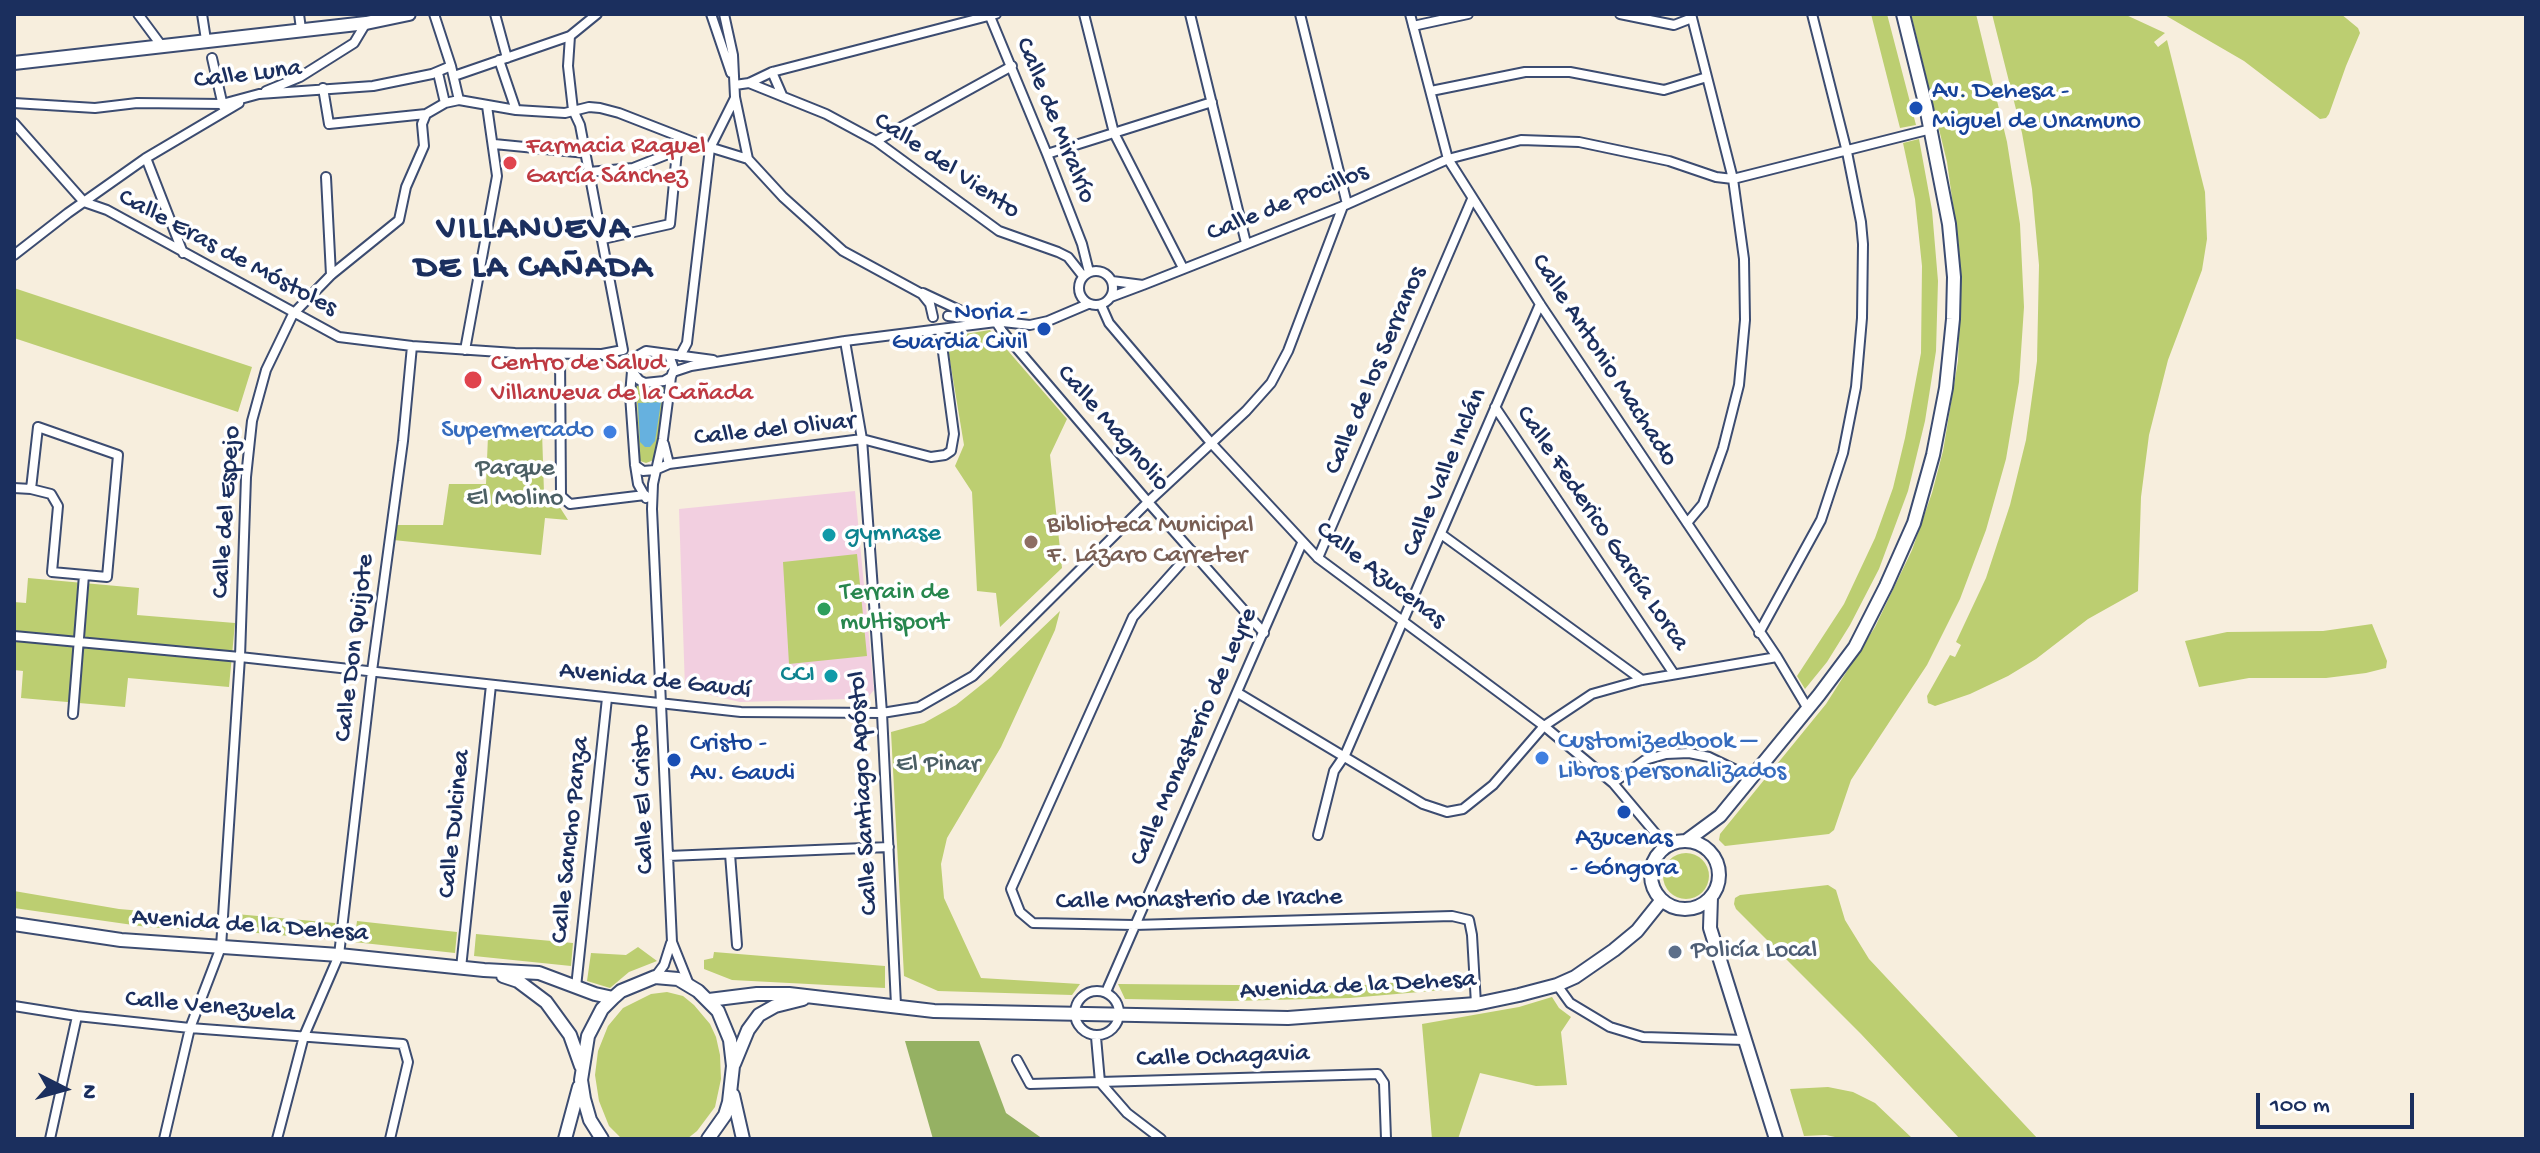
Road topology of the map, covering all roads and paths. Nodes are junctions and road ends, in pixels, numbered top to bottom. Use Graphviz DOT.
graph roads {
  1 [pos="138,14"];
  2 [pos="202,14"];
  3 [pos="299,14"];
  4 [pos="409,14"];
  5 [pos="434,14"];
  6 [pos="495,14"];
  7 [pos="597,14"];
  8 [pos="711,14"];
  9 [pos="724,14"];
  10 [pos="1084,14"];
  11 [pos="1190,14"];
  12 [pos="1300,14"];
  13 [pos="1410,14"];
  14 [pos="1468,14"];
  15 [pos="1620,14"];
  16 [pos="1812,14"];
  17 [pos="1903,14"];
  18 [pos="992,15"];
  19 [pos="1691,16"];
  20 [pos="373,19"];
  21 [pos="1413,26"];
  22 [pos="301,29"];
  23 [pos="570,36"];
  24 [pos="206,40"];
  25 [pos="161,45"];
  26 [pos="212,58"];
  27 [pos="503,59"];
  28 [pos="14,63"];
  29 [pos="1012,66"];
  30 [pos="452,71"];
  31 [pos="772,72"];
  32 [pos="438,73"];
  33 [pos="1707,77"];
  34 [pos="749,83"];
  35 [pos="735,85"];
  36 [pos="323,88"];
  37 [pos="1431,91"];
  38 [pos="259,94"];
  39 [pos="782,95"];
  40 [pos="735,97"];
  41 [pos="459,100"];
  42 [pos="1212,102"];
  43 [pos="14,103"];
  44 [pos="445,103"];
  45 [pos="487,106"];
  46 [pos="223,107"];
  47 [pos="516,110"];
  48 [pos="573,110"];
  49 [pos="426,114"];
  50 [pos="14,123"];
  51 [pos="1931,129"];
  52 [pos="1114,133"];
  53 [pos="876,141"];
  54 [pos="696,143"];
  55 [pos="494,144"];
  56 [pos="710,148"];
  57 [pos="677,151"];
  58 [pos="1847,152"];
  59 [pos="586,153"];
  60 [pos="1047,154"];
  61 [pos="146,158"];
  62 [pos="748,159"];
  63 [pos="1448,159"];
  64 [pos="589,172"];
  65 [pos="326,177"];
  66 [pos="1733,179"];
  67 [pos="1472,199"];
  68 [pos="84,202"];
  69 [pos="1345,205"];
  70 [pos="603,239"];
  71 [pos="1246,243"];
  72 [pos="1082,244"];
  73 [pos="183,253"];
  74 [pos="14,255"];
  75 [pos="1068,257"];
  76 [pos="1183,268"];
  77 [pos="1086,274"];
  78 [pos="331,275"];
  79 [pos="1112,281"];
  80 [pos="1143,285"];
  81 [pos="918,291"];
  82 [pos="1111,297"];
  83 [pos="936,298"];
  84 [pos="1088,304"];
  85 [pos="1540,304"];
  86 [pos="1101,305"];
  87 [pos="293,314"];
  88 [pos="947,315"];
  89 [pos="979,318"];
  90 [pos="933,319"];
  91 [pos="996,322"];
  92 [pos="942,329"];
  93 [pos="914,331"];
  94 [pos="845,341"];
  95 [pos="412,346"];
  96 [pos="465,350"];
  97 [pos="623,350"];
  98 [pos="560,354"];
  99 [pos="602,354"];
  100 [pos="669,355"];
  101 [pos="680,356"];
  102 [pos="722,361"];
  103 [pos="631,365"];
  104 [pos="672,375"];
  105 [pos="1495,407"];
  106 [pos="663,439"];
  107 [pos="862,439"];
  108 [pos="1212,444"];
  109 [pos="669,464"];
  110 [pos="635,465"];
  111 [pos="655,470"];
  112 [pos="14,488"];
  113 [pos="31,489"];
  114 [pos="645,495"];
  115 [pos="1148,502"];
  116 [pos="652,509"];
  117 [pos="1687,523"];
  118 [pos="1441,534"];
  119 [pos="1302,543"];
  120 [pos="1192,551"];
  121 [pos="1318,558"];
  122 [pos="84,575"];
  123 [pos="1403,622"];
  124 [pos="1264,633"];
  125 [pos="1759,633"];
  126 [pos="14,636"];
  127 [pos="79,642"];
  128 [pos="240,657"];
  129 [pos="1777,657"];
  130 [pos="372,671"];
  131 [pos="1674,674"];
  132 [pos="1642,680"];
  133 [pos="491,685"];
  134 [pos="1238,693"];
  135 [pos="607,698"];
  136 [pos="661,703"];
  137 [pos="1808,709"];
  138 [pos="882,713"];
  139 [pos="73,714"];
  140 [pos="1544,726"];
  141 [pos="1345,755"];
  142 [pos="1749,780"];
  143 [pos="1613,783"];
  144 [pos="1720,816"];
  145 [pos="1318,835"];
  146 [pos="1686,841"];
  147 [pos="1666,846"];
  148 [pos="889,847"];
  149 [pos="1708,850"];
  150 [pos="730,854"];
  151 [pos="668,856"];
  152 [pos="1711,897"];
  153 [pos="1661,901"];
  154 [pos="1692,909"];
  155 [pos="14,924"];
  156 [pos="1134,925"];
  157 [pos="1710,928"];
  158 [pos="672,942"];
  159 [pos="737,945"];
  160 [pos="221,947"];
  161 [pos="339,955"];
  162 [pos="461,968"];
  163 [pos="484,970"];
  164 [pos="655,977"];
  165 [pos="688,983"];
  166 [pos="1557,985"];
  167 [pos="576,987"];
  168 [pos="1106,992"];
  169 [pos="812,997"];
  170 [pos="613,998"];
  171 [pos="709,1000"];
  172 [pos="1476,1004"];
  173 [pos="896,1005"];
  174 [pos="14,1006"];
  175 [pos="1074,1015"];
  176 [pos="77,1016"];
  177 [pos="1120,1016"];
  178 [pos="190,1028"];
  179 [pos="304,1036"];
  180 [pos="1096,1037"];
  181 [pos="1745,1040"];
  182 [pos="1017,1060"];
  183 [pos="733,1066"];
  184 [pos="582,1074"];
  185 [pos="1100,1082"];
  186 [pos="732,1089"];
  187 [pos="50,1139"];
  188 [pos="164,1139"];
  189 [pos="277,1139"];
  190 [pos="390,1139"];
  191 [pos="565,1139"];
  192 [pos="602,1139"];
  193 [pos="708,1139"];
  194 [pos="743,1139"];
  195 [pos="1161,1139"];
  196 [pos="1386,1139"];
  197 [pos="1776,1139"];
  1 -- 25 [label="street"];
  2 -- 24 [label="street"];
  3 -- 22 [label="street"];
  4 -- 20 [label="street"];
  5 -- 30 [label="street"];
  6 -- 27 [label="street"];
  7 -- 23 [label="street, Calle Luna"];
  8 -- 35 [label="street"];
  9 -- 35 [label="street"];
  10 -- 52 [label="street"];
  11 -- 42 [label="street"];
  12 -- 69 [label="street"];
  13 -- 21 [label="street, Calle Antonio Machado"];
  14 -- 21 [label="street"];
  15 -- 19 [label="street"];
  16 -- 58 [label="street"];
  17 -- 51 [label="street"];
  18 -- 29 [label="street, Calle de Miralrío"];
  18 -- 31 [label="street"];
  19 -- 33 [label="street"];
  20 -- 22 [label="street"];
  20 -- 38 [label="street"];
  21 -- 37 [label="street, Calle Antonio Machado"];
  22 -- 24 [label="street"];
  23 -- 27 [label="street, Calle Luna"];
  23 -- 48 [label="street"];
  24 -- 25 [label="street"];
  25 -- 28 [label="street"];
  26 -- 46 [label="street"];
  27 -- 30 [label="street, Calle Luna"];
  27 -- 47 [label="street"];
  29 -- 53 [label="street"];
  29 -- 60 [label="street, Calle de Miralrío"];
  30 -- 32 [label="street, Calle Luna"];
  30 -- 41 [label="street"];
  31 -- 34 [label="street"];
  31 -- 39 [label="street"];
  32 -- 36 [label="street, Calle Luna"];
  32 -- 44 [label="street"];
  33 -- 37 [label="street"];
  33 -- 66 [label="street"];
  34 -- 35 [label="street"];
  34 -- 39 [label="street, Calle del Viento"];
  35 -- 40 [label="street"];
  36 -- 38 [label="street, Calle Luna"];
  36 -- 49 [label="street"];
  37 -- 63 [label="street, Calle Antonio Machado"];
  38 -- 46 [label="street, Calle Luna"];
  39 -- 53 [label="street, Calle del Viento"];
  40 -- 56 [label="street"];
  40 -- 62 [label="street"];
  41 -- 44 [label="street"];
  41 -- 45 [label="street"];
  42 -- 52 [label="street"];
  42 -- 71 [label="street"];
  43 -- 46 [label="street, Calle Luna"];
  44 -- 49 [label="street"];
  45 -- 47 [label="street"];
  45 -- 55 [label="street"];
  46 -- 61 [label="street"];
  47 -- 48 [label="street"];
  48 -- 54 [label="street"];
  48 -- 59 [label="street"];
  49 -- 78 [label="street, Calle del Espejo"];
  50 -- 68 [label="street, Calle Eras de Móstoles"];
  51 -- 58 [label="street"];
  51 -- 137 [label="street"];
  52 -- 60 [label="street"];
  52 -- 76 [label="street"];
  53 -- 75 [label="street, Calle del Viento"];
  54 -- 56 [label="street"];
  54 -- 57 [label="street"];
  55 -- 59 [label="street"];
  55 -- 96 [label="street"];
  56 -- 62 [label="street"];
  56 -- 101 [label="street"];
  57 -- 64 [label="street"];
  57 -- 70 [label="street"];
  58 -- 66 [label="street"];
  58 -- 125 [label="street"];
  59 -- 64 [label="street"];
  60 -- 72 [label="street, Calle de Miralrío"];
  61 -- 68 [label="street"];
  61 -- 73 [label="street"];
  62 -- 81 [label="street"];
  63 -- 66 [label="street, Calle de Pocillos"];
  63 -- 67 [label="street, Calle Antonio Machado"];
  63 -- 69 [label="street, Calle de Pocillos"];
  64 -- 70 [label="street"];
  65 -- 78 [label="street"];
  66 -- 117 [label="street"];
  67 -- 85 [label="street, Calle Antonio Machado"];
  67 -- 121 [label="street, Calle de los Serranos"];
  68 -- 73 [label="street, Calle Eras de Móstoles"];
  68 -- 74 [label="street"];
  69 -- 71 [label="street, Calle de Pocillos"];
  69 -- 108 [label="street, Avenida de Gaudí"];
  70 -- 97 [label="street"];
  71 -- 76 [label="street, Calle de Pocillos"];
  72 -- 75 [label="street, Calle de Miralrío"];
  72 -- 77 [label="street, Calle de Miralrío"];
  73 -- 87 [label="street, Calle Eras de Móstoles"];
  75 -- 77 [label="street"];
  76 -- 80 [label="street, Calle de Pocillos"];
  77 -- 79 [label="street"];
  77 -- 84 [label="street"];
  78 -- 87 [label="street, Calle del Espejo"];
  79 -- 80 [label="street"];
  79 -- 82 [label="street"];
  80 -- 82 [label="street, Calle de Pocillos"];
  81 -- 83 [label="street"];
  81 -- 90 [label="street"];
  82 -- 86 [label="street"];
  83 -- 88 [label="street"];
  83 -- 89 [label="street"];
  84 -- 86 [label="street"];
  84 -- 91 [label="street"];
  85 -- 105 [label="street, Calle Valle Inclán"];
  85 -- 117 [label="street, Calle Antonio Machado"];
  86 -- 108 [label="street, Calle Azucenas"];
  87 -- 95 [label="street, Calle Eras de Móstoles"];
  87 -- 128 [label="street, Calle del Espejo"];
  88 -- 89 [label="street"];
  88 -- 90 [label="street"];
  88 -- 92 [label="street"];
  89 -- 91 [label="street"];
  90 -- 92 [label="street"];
  90 -- 93 [label="street"];
  91 -- 92 [label="street"];
  91 -- 115 [label="street, Calle Magnolio"];
  92 -- 93 [label="street"];
  92 -- 107 [label="street, Calle del Olivar"];
  93 -- 94 [label="street"];
  94 -- 102 [label="street"];
  94 -- 107 [label="street, Calle Santiago Apóstol"];
  95 -- 96 [label="street, Calle Eras de Móstoles"];
  95 -- 130 [label="street, Calle Don Quijote"];
  96 -- 98 [label="street, Calle Eras de Móstoles"];
  97 -- 99 [label="street, Calle Eras de Móstoles"];
  97 -- 103 [label="street"];
  98 -- 99 [label="street, Calle Eras de Móstoles"];
  98 -- 114 [label="street"];
  99 -- 103 [label="street, Calle Eras de Móstoles"];
  100 -- 101 [label="street"];
  100 -- 103 [label="street"];
  100 -- 104 [label="street"];
  101 -- 102 [label="street"];
  102 -- 104 [label="street"];
  103 -- 104 [label="street"];
  103 -- 110 [label="street, Calle El Cristo"];
  104 -- 106 [label="street, Calle El Cristo"];
  105 -- 118 [label="street, Calle Valle Inclán"];
  105 -- 131 [label="street, Calle Federico García Lorca"];
  106 -- 109 [label="street, Calle del Olivar"];
  106 -- 111 [label="street, Calle El Cristo"];
  107 -- 109 [label="street, Calle del Olivar"];
  107 -- 138 [label="street, Calle Santiago Apóstol"];
  108 -- 115 [label="street, Avenida de Gaudí"];
  108 -- 119 [label="street, Calle Azucenas"];
  109 -- 111 [label="street, Calle del Olivar"];
  110 -- 111 [label="street"];
  110 -- 114 [label="street, Calle El Cristo"];
  111 -- 116 [label="street, Calle El Cristo"];
  112 -- 113 [label="street"];
  113 -- 122 [label="street"];
  113 -- 122 [label="street"];
  114 -- 116 [label="street, Calle El Cristo"];
  115 -- 120 [label="street, Calle Magnolio"];
  115 -- 138 [label="street, Avenida de Gaudí"];
  116 -- 136 [label="street, Calle El Cristo"];
  117 -- 125 [label="street, Calle Antonio Machado"];
  118 -- 123 [label="street, Calle Valle Inclán"];
  118 -- 132 [label="street"];
  119 -- 121 [label="street, Calle Azucenas"];
  119 -- 124 [label="street, Calle Monasterio de Leyre"];
  120 -- 124 [label="street, Calle Magnolio"];
  120 -- 156 [label="street, Calle Monasterio de Irache"];
  121 -- 123 [label="street, Calle Azucenas"];
  122 -- 127 [label="street"];
  123 -- 140 [label="street, Calle Azucenas"];
  123 -- 141 [label="street, Calle Valle Inclán"];
  124 -- 134 [label="street, Calle Monasterio de Leyre"];
  125 -- 129 [label="street, Calle Antonio Machado"];
  126 -- 127 [label="street, Avenida de Gaudí"];
  127 -- 128 [label="street, Avenida de Gaudí"];
  127 -- 139 [label="street"];
  128 -- 130 [label="street, Avenida de Gaudí"];
  128 -- 160 [label="street, Calle del Espejo"];
  129 -- 131 [label="street"];
  129 -- 137 [label="street, Calle Antonio Machado"];
  130 -- 133 [label="street, Avenida de Gaudí"];
  130 -- 161 [label="street, Calle Don Quijote"];
  131 -- 132 [label="street"];
  132 -- 140 [label="street"];
  133 -- 135 [label="street, Avenida de Gaudí"];
  133 -- 162 [label="street, Calle Dulcinea"];
  134 -- 141 [label="street"];
  134 -- 156 [label="street, Calle Monasterio de Leyre"];
  135 -- 136 [label="street, Avenida de Gaudí"];
  135 -- 167 [label="street, Calle Sancho Panza"];
  136 -- 138 [label="street, Avenida de Gaudí"];
  136 -- 151 [label="street, Calle El Cristo"];
  137 -- 142 [label="street"];
  138 -- 148 [label="street, Calle Santiago Apóstol"];
  140 -- 141 [label="street"];
  140 -- 143 [label="street, Calle Azucenas"];
  141 -- 145 [label="street, Calle Valle Inclán"];
  142 -- 143 [label="street"];
  142 -- 144 [label="street"];
  143 -- 147 [label="street, Calle Azucenas"];
  144 -- 146 [label="street"];
  144 -- 149 [label="street"];
  146 -- 147 [label="street"];
  146 -- 149 [label="street"];
  147 -- 153 [label="street"];
  148 -- 150 [label="street"];
  148 -- 173 [label="street, Calle Santiago Apóstol"];
  149 -- 152 [label="street"];
  150 -- 151 [label="street"];
  150 -- 159 [label="street"];
  151 -- 158 [label="street, Calle El Cristo"];
  152 -- 154 [label="street"];
  152 -- 157 [label="street"];
  153 -- 154 [label="street"];
  153 -- 166 [label="street, Avenida de la Dehesa"];
  154 -- 157 [label="street"];
  155 -- 160 [label="street, Avenida de la Dehesa"];
  156 -- 168 [label="street, Calle Monasterio de Leyre"];
  156 -- 172 [label="street, Calle Monasterio de Irache"];
  157 -- 181 [label="street"];
  158 -- 164 [label="street, Calle El Cristo"];
  158 -- 165 [label="street, Calle El Cristo"];
  160 -- 161 [label="street, Avenida de la Dehesa"];
  160 -- 178 [label="street, Calle del Espejo"];
  161 -- 162 [label="street, Avenida de la Dehesa"];
  161 -- 179 [label="street, Calle Don Quijote"];
  162 -- 163 [label="street, Avenida de la Dehesa"];
  163 -- 167 [label="street, Avenida de la Dehesa"];
  163 -- 184 [label="street, Avenida de la Dehesa"];
  164 -- 165 [label="street"];
  164 -- 170 [label="street"];
  165 -- 171 [label="street"];
  166 -- 172 [label="street, Avenida de la Dehesa"];
  166 -- 181 [label="street"];
  167 -- 170 [label="street, Avenida de la Dehesa"];
  168 -- 175 [label="street"];
  168 -- 177 [label="street"];
  169 -- 171 [label="street, Avenida de la Dehesa"];
  169 -- 173 [label="street, Avenida de la Dehesa"];
  169 -- 183 [label="street, Avenida de la Dehesa"];
  170 -- 184 [label="street"];
  171 -- 183 [label="street"];
  172 -- 177 [label="street, Avenida de la Dehesa"];
  173 -- 175 [label="street, Avenida de la Dehesa"];
  174 -- 176 [label="street, Calle Venezuela"];
  175 -- 177 [label="street, Avenida de la Dehesa"];
  175 -- 180 [label="street"];
  176 -- 178 [label="street, Calle Venezuela"];
  176 -- 187 [label="street"];
  177 -- 180 [label="street"];
  178 -- 179 [label="street, Calle Venezuela"];
  178 -- 188 [label="street, Calle del Espejo"];
  179 -- 189 [label="street, Calle Don Quijote"];
  179 -- 190 [label="street, Calle Venezuela"];
  180 -- 185 [label="street"];
  181 -- 197 [label="street"];
  182 -- 185 [label="street, Calle Ochagavia"];
  183 -- 186 [label="street"];
  184 -- 191 [label="street"];
  184 -- 192 [label="street, Avenida de la Dehesa"];
  185 -- 195 [label="street"];
  185 -- 196 [label="street, Calle Ochagavia"];
  186 -- 193 [label="street"];
  186 -- 194 [label="street"];
}
